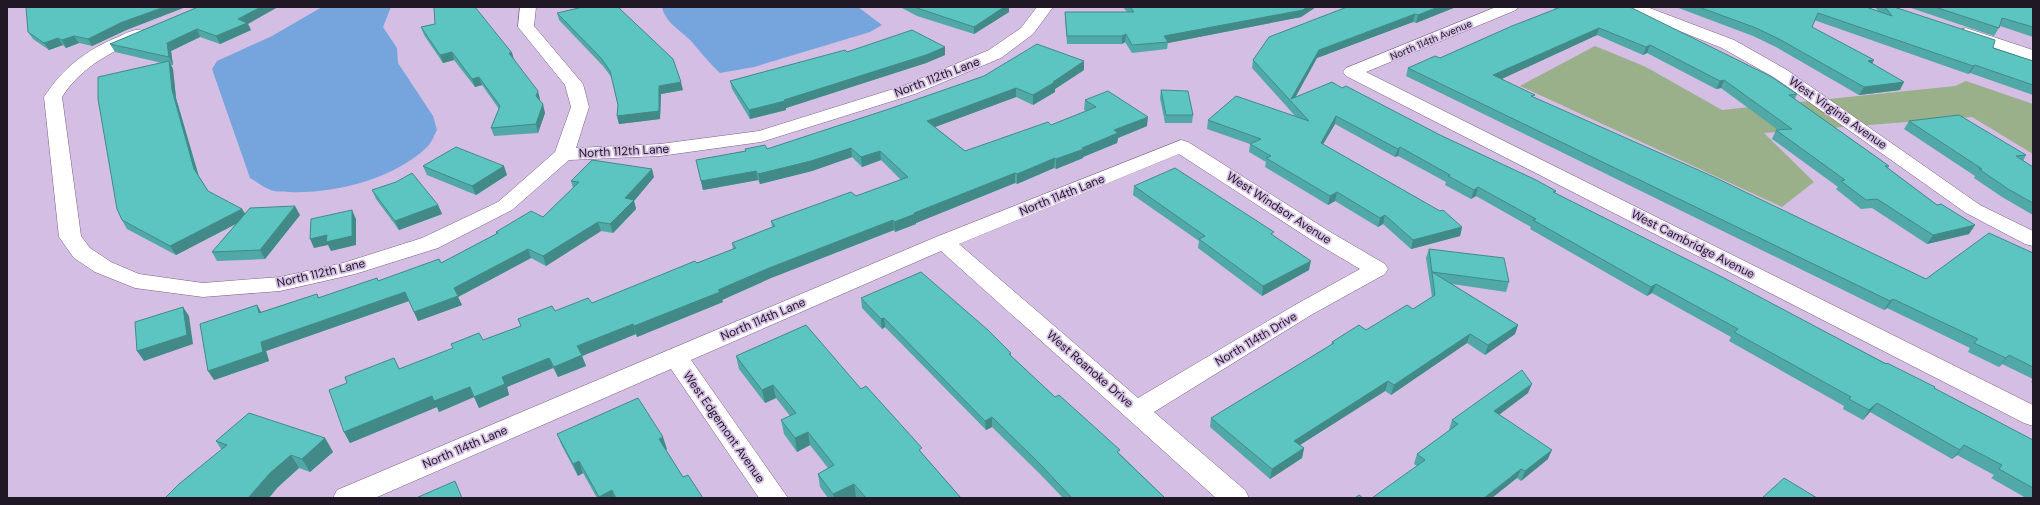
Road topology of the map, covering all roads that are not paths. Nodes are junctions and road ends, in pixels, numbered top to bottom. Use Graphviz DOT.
graph roads {
  1 [pos="528,7"];
  2 [pos="1045,7"];
  3 [pos="1510,7"];
  4 [pos="1633,7"];
  5 [pos="158,27"];
  6 [pos="1952,29"];
  7 [pos="2033,56"];
  8 [pos="1352,72"];
  9 [pos="1181,146"];
  10 [pos="564,154"];
  11 [pos="2033,239"];
  12 [pos="944,242"];
  13 [pos="1377,269"];
  14 [pos="675,357"];
  15 [pos="1137,410"];
  16 [pos="2033,416"];
  17 [pos="347,498"];
  18 [pos="774,498"];
  19 [pos="1235,498"];
  1 -- 10 [label="street"];
  2 -- 10 [label="street, North 112th Lane"];
  3 -- 8 [label="street, North 114th Avenue"];
  4 -- 11 [label="street, West Virginia Avenue"];
  5 -- 10 [label="street, North 112th Lane"];
  6 -- 7 [label="street"];
  8 -- 16 [label="street, West Cambridge Avenue"];
  9 -- 12 [label="street, North 114th Lane"];
  9 -- 13 [label="street, West Windsor Avenue"];
  12 -- 14 [label="street, North 114th Lane"];
  12 -- 15 [label="street, West Roanoke Drive"];
  13 -- 15 [label="street, North 114th Drive"];
  14 -- 17 [label="street, North 114th Lane"];
  14 -- 18 [label="street, West Edgemont Avenue"];
  15 -- 19 [label="street, West Roanoke Drive"];
}
